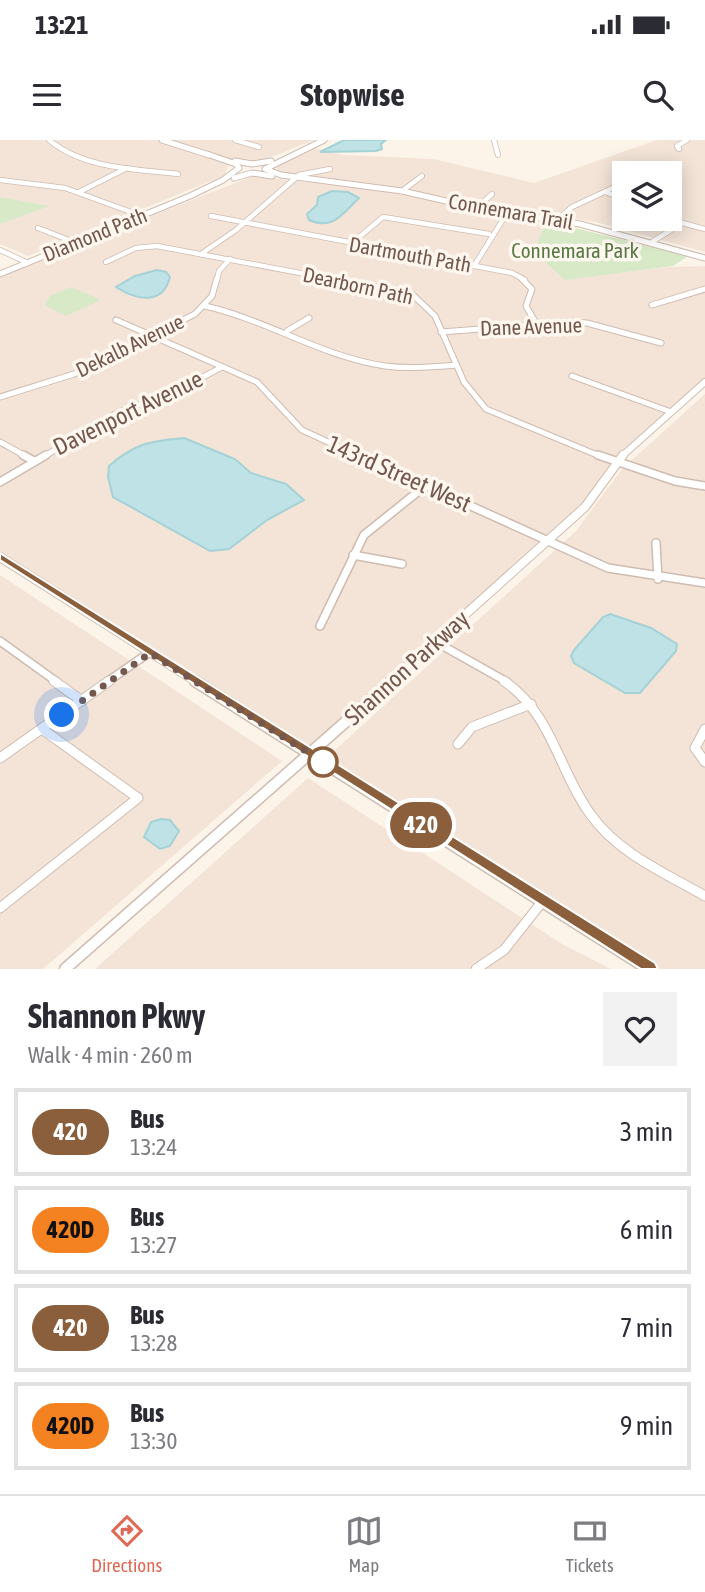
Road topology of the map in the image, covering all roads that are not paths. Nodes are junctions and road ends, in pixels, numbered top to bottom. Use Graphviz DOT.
graph roads {
  1 [pos="49,140"];
  2 [pos="162,140"];
  3 [pos="235,140"];
  4 [pos="324,140"];
  5 [pos="494,140"];
  6 [pos="687,140"];
  7 [pos="259,147"];
  8 [pos="679,149"];
  9 [pos="207,154"];
  10 [pos="498,155"];
  11 [pos="252,163"];
  12 [pos="128,168"];
  13 [pos="239,168"];
  14 [pos="265,168"];
  15 [pos="330,169"];
  16 [pos="252,173"];
  17 [pos="178,174"];
  18 [pos="422,176"];
  19 [pos="296,178"];
  20 [pos="0,180"];
  21 [pos="612,188"];
  22 [pos="402,191"];
  23 [pos="78,192"];
  24 [pos="605,192"];
  25 [pos="492,194"];
  26 [pos="612,194"];
  27 [pos="190,196"];
  28 [pos="477,208"];
  29 [pos="508,213"];
  30 [pos="142,216"];
  31 [pos="211,216"];
  32 [pos="557,220"];
  33 [pos="245,221"];
  34 [pos="682,223"];
  35 [pos="38,228"];
  36 [pos="705,229"];
  37 [pos="669,231"];
  38 [pos="489,234"];
  39 [pos="652,242"];
  40 [pos="76,243"];
  41 [pos="351,244"];
  42 [pos="0,250"];
  43 [pos="201,254"];
  44 [pos="705,258"];
  45 [pos="230,259"];
  46 [pos="106,261"];
  47 [pos="28,263"];
  48 [pos="474,266"];
  49 [pos="0,274"];
  50 [pos="705,289"];
  51 [pos="652,305"];
  52 [pos="205,306"];
  53 [pos="309,318"];
  54 [pos="116,320"];
  55 [pos="537,325"];
  56 [pos="287,331"];
  57 [pos="441,332"];
  58 [pos="152,336"];
  59 [pos="661,343"];
  60 [pos="456,365"];
  61 [pos="222,367"];
  62 [pos="572,376"];
  63 [pos="705,382"];
  64 [pos="0,397"];
  65 [pos="671,412"];
  66 [pos="0,442"];
  67 [pos="34,461"];
  68 [pos="615,462"];
  69 [pos="0,482"];
  70 [pos="425,486"];
  71 [pos="705,486"];
  72 [pos="549,542"];
  73 [pos="656,543"];
  74 [pos="354,555"];
  75 [pos="0,557"];
  76 [pos="402,564"];
  77 [pos="658,579"];
  78 [pos="705,583"];
  79 [pos="320,626"];
  80 [pos="0,641"];
  81 [pos="436,642"];
  82 [pos="150,653"];
  83 [pos="82,701"];
  84 [pos="531,704"];
  85 [pos="42,729"];
  86 [pos="705,729"];
  87 [pos="458,744"];
  88 [pos="310,754"];
  89 [pos="0,758"];
  90 [pos="705,762"];
  91 [pos="705,897"];
  92 [pos="542,902"];
  93 [pos="0,908"];
  94 [pos="65,969"];
  95 [pos="476,969"];
  96 [pos="648,969"];
  1 -- 12 [label="street"];
  2 -- 9 [label="street"];
  3 -- 7 [label="street"];
  4 -- 11 [label="street, Diamond Path"];
  4 -- 14 [label="street, Diamond Path"];
  5 -- 10 [label="street"];
  6 -- 8 [label="street"];
  9 -- 11 [label="street"];
  9 -- 13 [label="street"];
  11 -- 13 [label="street, Diamond Path"];
  11 -- 14 [label="street"];
  12 -- 17 [label="street"];
  12 -- 23 [label="street"];
  13 -- 16 [label="street"];
  13 -- 27 [label="street, Diamond Path"];
  14 -- 16 [label="street, Diamond Path"];
  14 -- 19 [label="street, Connemara Trail"];
  15 -- 19 [label="street"];
  16 -- 19 [label="street, Connemara Trail"];
  16 -- 27 [label="street, Diamond Path"];
  18 -- 22 [label="street"];
  19 -- 22 [label="street, Connemara Trail"];
  19 -- 33 [label="street"];
  20 -- 23 [label="street"];
  21 -- 24 [label="street"];
  22 -- 28 [label="street, Connemara Trail"];
  23 -- 30 [label="street"];
  24 -- 26 [label="street"];
  24 -- 32 [label="street"];
  25 -- 28 [label="street"];
  27 -- 30 [label="street, Diamond Path"];
  28 -- 29 [label="street, Connemara Trail"];
  29 -- 32 [label="street, Connemara Trail"];
  29 -- 38 [label="street"];
  30 -- 40 [label="street, Diamond Path"];
  31 -- 33 [label="street, Dartmouth Path"];
  32 -- 39 [label="street, Connemara Trail"];
  33 -- 41 [label="street, Dartmouth Path"];
  33 -- 43 [label="street"];
  34 -- 36 [label="street"];
  35 -- 40 [label="street"];
  37 -- 39 [label="street"];
  38 -- 41 [label="street"];
  38 -- 48 [label="street"];
  39 -- 44 [label="street, Connemara Trail"];
  40 -- 47 [label="street, Diamond Path"];
  41 -- 48 [label="street, Dartmouth Path"];
  42 -- 47 [label="street"];
  43 -- 45 [label="street, Dearborn Path"];
  43 -- 46 [label="street, Dearborn Path"];
  45 -- 52 [label="street, Dekalb Avenue"];
  45 -- 57 [label="street, Dearborn Path"];
  47 -- 49 [label="street, Diamond Path"];
  48 -- 55 [label="street, Dartmouth Path"];
  50 -- 51 [label="street"];
  52 -- 56 [label="street"];
  52 -- 58 [label="street, Dekalb Avenue"];
  53 -- 56 [label="street"];
  54 -- 58 [label="street, 143rd Street West"];
  55 -- 57 [label="street, Dane Avenue"];
  55 -- 59 [label="street, Dane Avenue"];
  56 -- 60 [label="street"];
  57 -- 60 [label="street, Dearborn Path"];
  58 -- 61 [label="street, 143rd Street West"];
  58 -- 64 [label="street, Dekalb Avenue"];
  60 -- 68 [label="street, Dearborn Path"];
  61 -- 67 [label="street, Davenport Avenue"];
  61 -- 70 [label="street, 143rd Street West"];
  62 -- 65 [label="street"];
  63 -- 65 [label="street, Shannon Parkway"];
  65 -- 68 [label="street, Shannon Parkway"];
  66 -- 67 [label="street"];
  67 -- 69 [label="street, Davenport Avenue"];
  68 -- 71 [label="street, Dearborn Path"];
  68 -- 72 [label="street, Shannon Parkway"];
  70 -- 72 [label="street, 143rd Street West"];
  70 -- 74 [label="street"];
  72 -- 77 [label="street, 143rd Street West"];
  72 -- 81 [label="street, Shannon Parkway"];
  73 -- 77 [label="street"];
  74 -- 76 [label="street"];
  74 -- 79 [label="street"];
  75 -- 82 [label="street"];
  77 -- 78 [label="street, 143rd Street West"];
  80 -- 83 [label="street"];
  81 -- 84 [label="street"];
  81 -- 88 [label="street, Shannon Parkway"];
  82 -- 83 [label="street"];
  82 -- 88 [label="street"];
  83 -- 85 [label="street"];
  84 -- 87 [label="street"];
  84 -- 91 [label="street"];
  85 -- 89 [label="street"];
  85 -- 93 [label="street"];
  86 -- 90 [label="street"];
  88 -- 92 [label="street"];
  88 -- 94 [label="street, Shannon Parkway"];
  92 -- 95 [label="street"];
  92 -- 96 [label="street"];
}
